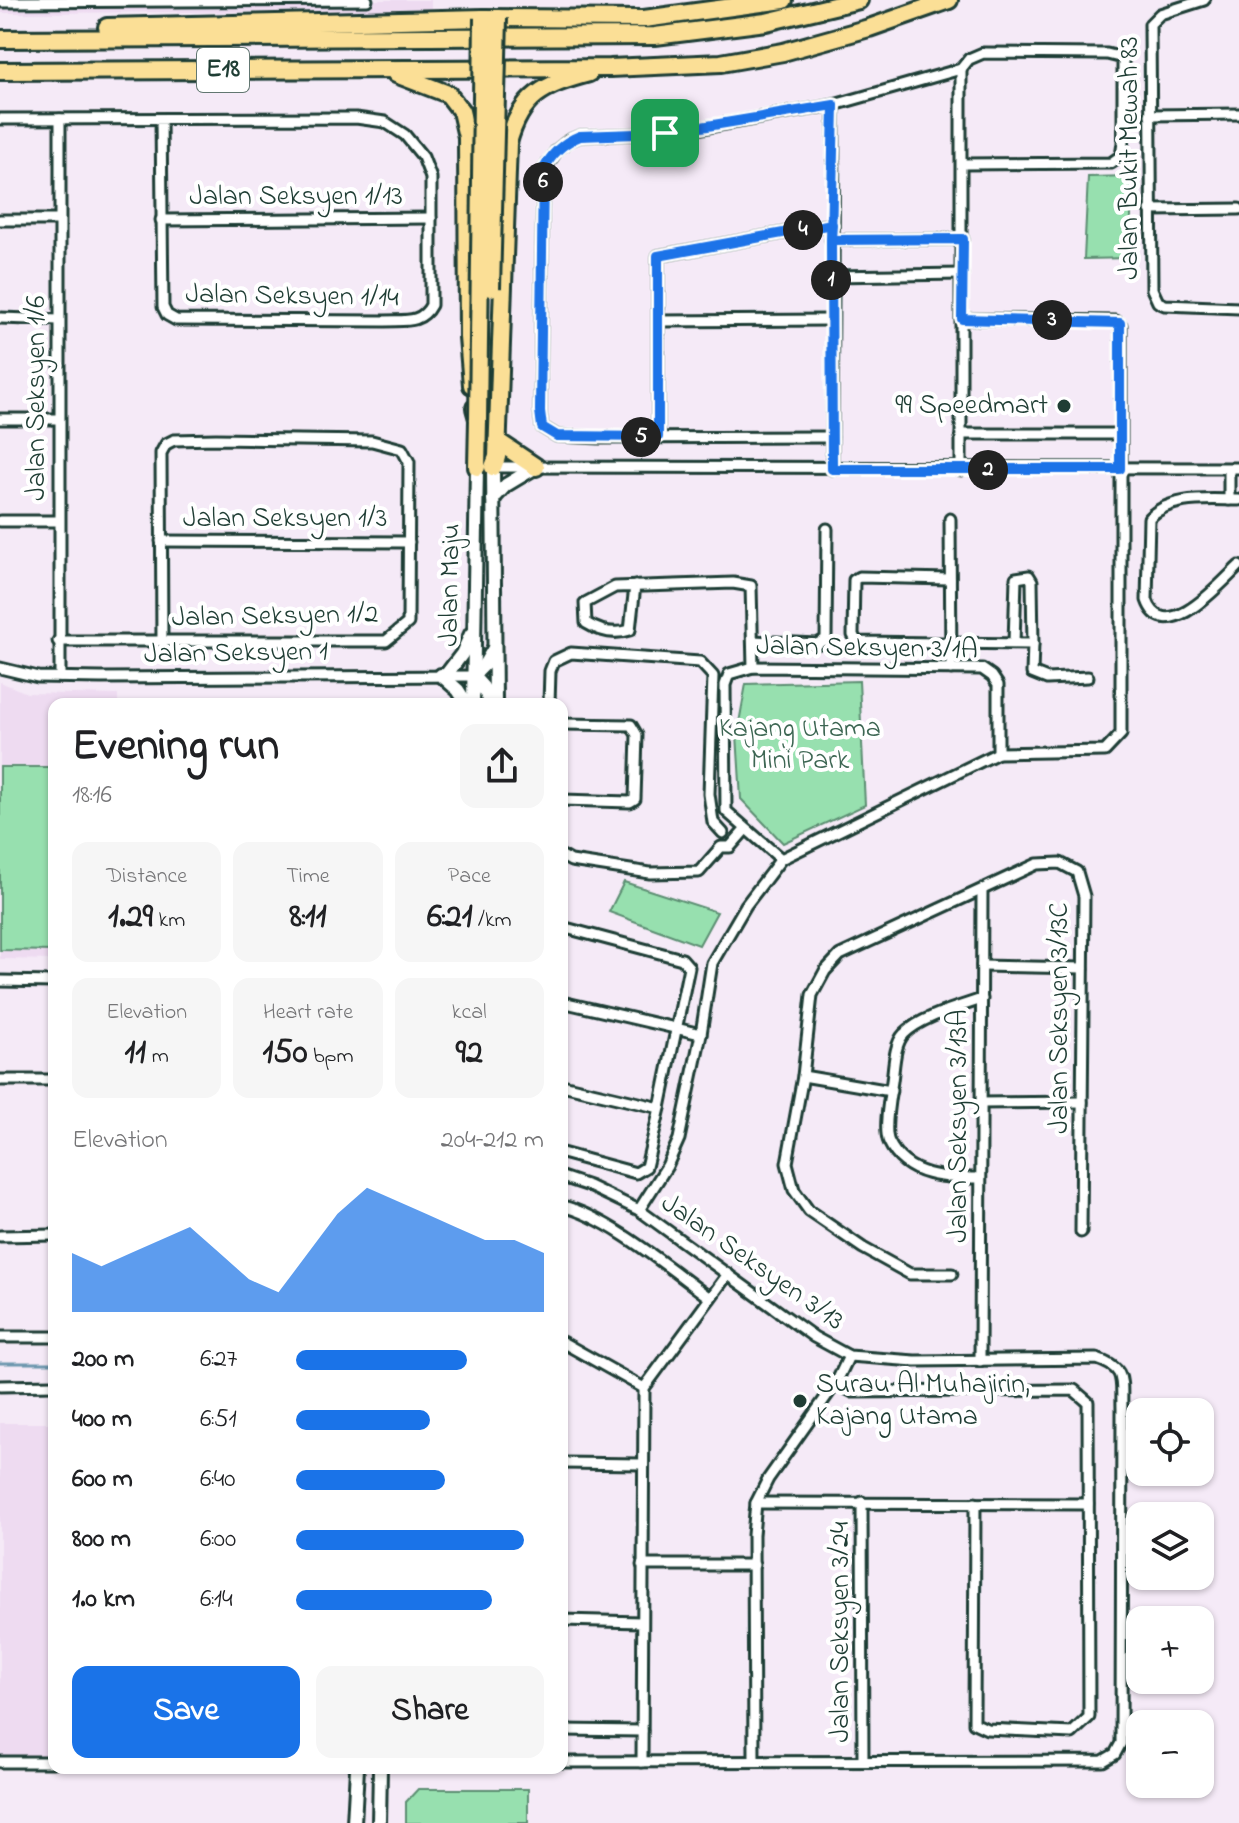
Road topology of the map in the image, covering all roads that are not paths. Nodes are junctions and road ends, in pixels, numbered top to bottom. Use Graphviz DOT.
graph roads {
  1 [pos="367,0"];
  2 [pos="784,0"];
  3 [pos="859,0"];
  4 [pos="949,0"];
  5 [pos="1204,0"];
  6 [pos="0,2"];
  7 [pos="491,18"];
  8 [pos="51,38"];
  9 [pos="0,39"];
  10 [pos="610,68"];
  11 [pos="961,69"];
  12 [pos="367,70"];
  13 [pos="0,71"];
  14 [pos="834,105"];
  15 [pos="1239,114"];
  16 [pos="1150,115"];
  17 [pos="0,119"];
  18 [pos="60,119"];
  19 [pos="161,119"];
  20 [pos="962,164"];
  21 [pos="1239,209"];
  22 [pos="1150,210"];
  23 [pos="431,218"];
  24 [pos="0,220"];
  25 [pos="59,220"];
  26 [pos="161,220"];
  27 [pos="832,224"];
  28 [pos="963,239"];
  29 [pos="831,240"];
  30 [pos="962,274"];
  31 [pos="831,276"];
  32 [pos="1239,308"];
  33 [pos="0,318"];
  34 [pos="962,319"];
  35 [pos="59,320"];
  36 [pos="832,320"];
  37 [pos="659,321"];
  38 [pos="0,419"];
  39 [pos="59,419"];
  40 [pos="478,419"];
  41 [pos="961,434"];
  42 [pos="1120,434"];
  43 [pos="658,437"];
  44 [pos="832,437"];
  45 [pos="497,441"];
  46 [pos="485,467"];
  47 [pos="536,467"];
  48 [pos="1234,468"];
  49 [pos="832,469"];
  50 [pos="1120,469"];
  51 [pos="961,470"];
  52 [pos="493,499"];
  53 [pos="1234,500"];
  54 [pos="950,519"];
  55 [pos="0,521"];
  56 [pos="59,521"];
  57 [pos="827,529"];
  58 [pos="161,541"];
  59 [pos="409,542"];
  60 [pos="1239,566"];
  61 [pos="950,579"];
  62 [pos="635,586"];
  63 [pos="473,630"];
  64 [pos="58,641"];
  65 [pos="753,641"];
  66 [pos="162,642"];
  67 [pos="1014,643"];
  68 [pos="951,644"];
  69 [pos="1033,644"];
  70 [pos="495,647"];
  71 [pos="753,667"];
  72 [pos="0,668"];
  73 [pos="951,669"];
  74 [pos="443,675"];
  75 [pos="473,676"];
  76 [pos="60,677"];
  77 [pos="1088,677"];
  78 [pos="463,698"];
  79 [pos="473,698"];
  80 [pos="489,698"];
  81 [pos="493,698"];
  82 [pos="549,698"];
  83 [pos="568,724"];
  84 [pos="998,753"];
  85 [pos="568,800"];
  86 [pos="736,820"];
  87 [pos="745,830"];
  88 [pos="723,833"];
  89 [pos="721,847"];
  90 [pos="568,859"];
  91 [pos="781,859"];
  92 [pos="982,891"];
  93 [pos="568,929"];
  94 [pos="982,966"];
  95 [pos="1083,968"];
  96 [pos="0,981"];
  97 [pos="48,982"];
  98 [pos="982,999"];
  99 [pos="568,1003"];
  100 [pos="675,1028"];
  101 [pos="701,1034"];
  102 [pos="803,1076"];
  103 [pos="0,1080"];
  104 [pos="48,1080"];
  105 [pos="568,1086"];
  106 [pos="891,1091"];
  107 [pos="1082,1102"];
  108 [pos="980,1103"];
  109 [pos="660,1108"];
  110 [pos="568,1155"];
  111 [pos="980,1178"];
  112 [pos="568,1179"];
  113 [pos="568,1207"];
  114 [pos="639,1210"];
  115 [pos="1081,1232"];
  116 [pos="48,1235"];
  117 [pos="0,1236"];
  118 [pos="728,1274"];
  119 [pos="952,1274"];
  120 [pos="710,1298"];
  121 [pos="0,1337"];
  122 [pos="48,1337"];
  123 [pos="568,1345"];
  124 [pos="849,1356"];
  125 [pos="980,1361"];
  126 [pos="836,1383"];
  127 [pos="48,1385"];
  128 [pos="0,1386"];
  129 [pos="644,1388"];
  130 [pos="568,1463"];
  131 [pos="643,1464"];
  132 [pos="862,1502"];
  133 [pos="756,1503"];
  134 [pos="975,1503"];
  135 [pos="1088,1504"];
  136 [pos="642,1565"];
  137 [pos="754,1565"];
  138 [pos="568,1620"];
  139 [pos="641,1622"];
  140 [pos="568,1730"];
  141 [pos="642,1731"];
  142 [pos="754,1761"];
  143 [pos="863,1761"];
  144 [pos="0,1762"];
  145 [pos="48,1762"];
  146 [pos="568,1762"];
  147 [pos="642,1762"];
  148 [pos="357,1774"];
  149 [pos="380,1774"];
  150 [pos="354,1823"];
  151 [pos="379,1823"];
  1 -- 6 [label="street"];
  2 -- 7 [label="highway"];
  3 -- 8 [label="highway, E18"];
  4 -- 10 [label="highway, E18"];
  5 -- 16 [label="street, Jalan Bukit Mewah 83"];
  7 -- 8 [label="highway"];
  7 -- 40 [label="highway, bridge"];
  7 -- 46 [label="highway, bridge"];
  8 -- 9 [label="highway, E18"];
  10 -- 12 [label="highway, E18"];
  10 -- 45 [label="highway"];
  11 -- 14 [label="street"];
  11 -- 20 [label="street"];
  11 -- 20 [label="street"];
  12 -- 13 [label="highway, E18"];
  12 -- 40 [label="highway"];
  14 -- 27 [label="street"];
  14 -- 43 [label="street"];
  15 -- 16 [label="street"];
  16 -- 22 [label="street, Jalan Bukit Mewah 83"];
  17 -- 18 [label="street"];
  18 -- 19 [label="street"];
  18 -- 25 [label="street, Jalan Seksyen 1/6"];
  19 -- 23 [label="street"];
  19 -- 26 [label="street"];
  20 -- 28 [label="street"];
  21 -- 22 [label="street"];
  22 -- 32 [label="street, Jalan Bukit Mewah 83"];
  23 -- 26 [label="street, Jalan Seksyen 1/13"];
  23 -- 26 [label="street, Jalan Seksyen 1/14"];
  24 -- 25 [label="street"];
  25 -- 35 [label="street, Jalan Seksyen 1/6"];
  27 -- 29 [label="street"];
  27 -- 37 [label="street"];
  28 -- 29 [label="street"];
  28 -- 30 [label="street"];
  29 -- 31 [label="street"];
  30 -- 31 [label="street"];
  30 -- 34 [label="street"];
  31 -- 36 [label="street"];
  33 -- 35 [label="street"];
  34 -- 41 [label="street"];
  34 -- 42 [label="street"];
  35 -- 39 [label="street, Jalan Seksyen 1/6"];
  36 -- 37 [label="street"];
  36 -- 44 [label="street"];
  37 -- 43 [label="street"];
  38 -- 39 [label="street"];
  39 -- 56 [label="street, Jalan Seksyen 1/6"];
  40 -- 46 [label="highway"];
  41 -- 42 [label="street"];
  41 -- 51 [label="street"];
  42 -- 50 [label="street"];
  43 -- 44 [label="street"];
  44 -- 49 [label="street"];
  45 -- 46 [label="highway"];
  45 -- 47 [label="highway"];
  46 -- 47 [label="street"];
  46 -- 52 [label="street, Jalan Maju"];
  46 -- 63 [label="street, Jalan Maju"];
  47 -- 49 [label="street"];
  47 -- 52 [label="street"];
  48 -- 50 [label="street"];
  48 -- 53 [label="street"];
  49 -- 51 [label="street"];
  50 -- 51 [label="street"];
  50 -- 84 [label="street"];
  52 -- 70 [label="street, Jalan Maju"];
  53 -- 60 [label="street"];
  54 -- 61 [label="street"];
  55 -- 56 [label="street"];
  56 -- 64 [label="street, Jalan Seksyen 1/6"];
  57 -- 65 [label="street"];
  58 -- 59 [label="street, Jalan Seksyen 1/3"];
  58 -- 59 [label="street, Jalan Seksyen 1/2"];
  58 -- 66 [label="street"];
  59 -- 66 [label="street, Jalan Seksyen 1/2"];
  61 -- 68 [label="street"];
  61 -- 68 [label="street"];
  62 -- 62 [label="street"];
  62 -- 65 [label="street"];
  63 -- 74 [label="street"];
  63 -- 75 [label="street, Jalan Maju"];
  64 -- 66 [label="street, Jalan Seksyen 1/2"];
  64 -- 76 [label="street, Jalan Seksyen 1/6"];
  65 -- 71 [label="street"];
  67 -- 68 [label="street"];
  67 -- 69 [label="street"];
  67 -- 69 [label="street"];
  68 -- 73 [label="street"];
  69 -- 77 [label="street"];
  70 -- 75 [label="street"];
  70 -- 81 [label="street, Jalan Maju"];
  71 -- 73 [label="street, Jalan Seksyen 3/1A"];
  71 -- 86 [label="street, Jalan Seksyen 3/1A"];
  72 -- 76 [label="street, Jalan Seksyen 1"];
  73 -- 84 [label="street, Jalan Seksyen 3/1A"];
  74 -- 75 [label="street, Jalan Seksyen 1"];
  74 -- 76 [label="street, Jalan Seksyen 1"];
  74 -- 78 [label="street"];
  75 -- 79 [label="street, Jalan Maju"];
  75 -- 80 [label="street"];
  82 -- 88 [label="street"];
  83 -- 85 [label="street"];
  84 -- 91 [label="street"];
  86 -- 87 [label="street, Jalan Seksyen 3/1A"];
  86 -- 88 [label="street"];
  87 -- 89 [label="street"];
  87 -- 91 [label="street, Jalan Seksyen 3/1A"];
  88 -- 89 [label="street"];
  89 -- 90 [label="street"];
  91 -- 101 [label="street"];
  92 -- 94 [label="street, Jalan Seksyen 3/13A"];
  92 -- 95 [label="street, Jalan Seksyen 3/13C"];
  92 -- 102 [label="street, Jalan Seksyen 3/13C"];
  93 -- 100 [label="street"];
  94 -- 95 [label="street"];
  94 -- 98 [label="street, Jalan Seksyen 3/13A"];
  95 -- 107 [label="street, Jalan Seksyen 3/13C"];
  96 -- 97 [label="street"];
  98 -- 106 [label="street"];
  98 -- 108 [label="street, Jalan Seksyen 3/13A"];
  99 -- 100 [label="street"];
  100 -- 101 [label="street"];
  100 -- 109 [label="street"];
  101 -- 114 [label="street"];
  102 -- 106 [label="street"];
  102 -- 119 [label="street, Jalan Seksyen 3/13C"];
  103 -- 104 [label="street"];
  105 -- 109 [label="street"];
  106 -- 111 [label="street"];
  107 -- 108 [label="street"];
  107 -- 115 [label="street, Jalan Seksyen 3/13C"];
  108 -- 111 [label="street, Jalan Seksyen 3/13A"];
  109 -- 110 [label="street"];
  111 -- 125 [label="street, Jalan Seksyen 3/13A"];
  112 -- 114 [label="street, Jalan Seksyen 3/13"];
  113 -- 120 [label="street"];
  114 -- 118 [label="street, Jalan Seksyen 3/13"];
  116 -- 117 [label="street"];
  118 -- 120 [label="street"];
  118 -- 124 [label="street, Jalan Seksyen 3/13"];
  120 -- 129 [label="street"];
  121 -- 122 [label="street"];
  123 -- 129 [label="street"];
  124 -- 125 [label="street, Jalan Seksyen 3/13"];
  124 -- 126 [label="street"];
  125 -- 143 [label="street, Jalan Seksyen 3/13"];
  126 -- 133 [label="street"];
  126 -- 135 [label="street"];
  127 -- 128 [label="street"];
  129 -- 131 [label="street"];
  130 -- 131 [label="street"];
  131 -- 136 [label="street"];
  132 -- 133 [label="street"];
  132 -- 134 [label="street"];
  132 -- 143 [label="street, Jalan Seksyen 3/24"];
  133 -- 137 [label="street"];
  134 -- 135 [label="street"];
  134 -- 135 [label="street"];
  136 -- 137 [label="street"];
  136 -- 139 [label="street"];
  137 -- 142 [label="street"];
  138 -- 139 [label="street"];
  139 -- 141 [label="street"];
  140 -- 141 [label="street"];
  141 -- 147 [label="street"];
  142 -- 143 [label="street"];
  142 -- 147 [label="street"];
  144 -- 145 [label="street"];
  146 -- 147 [label="street"];
  148 -- 150 [label="street"];
  149 -- 151 [label="street"];
}
